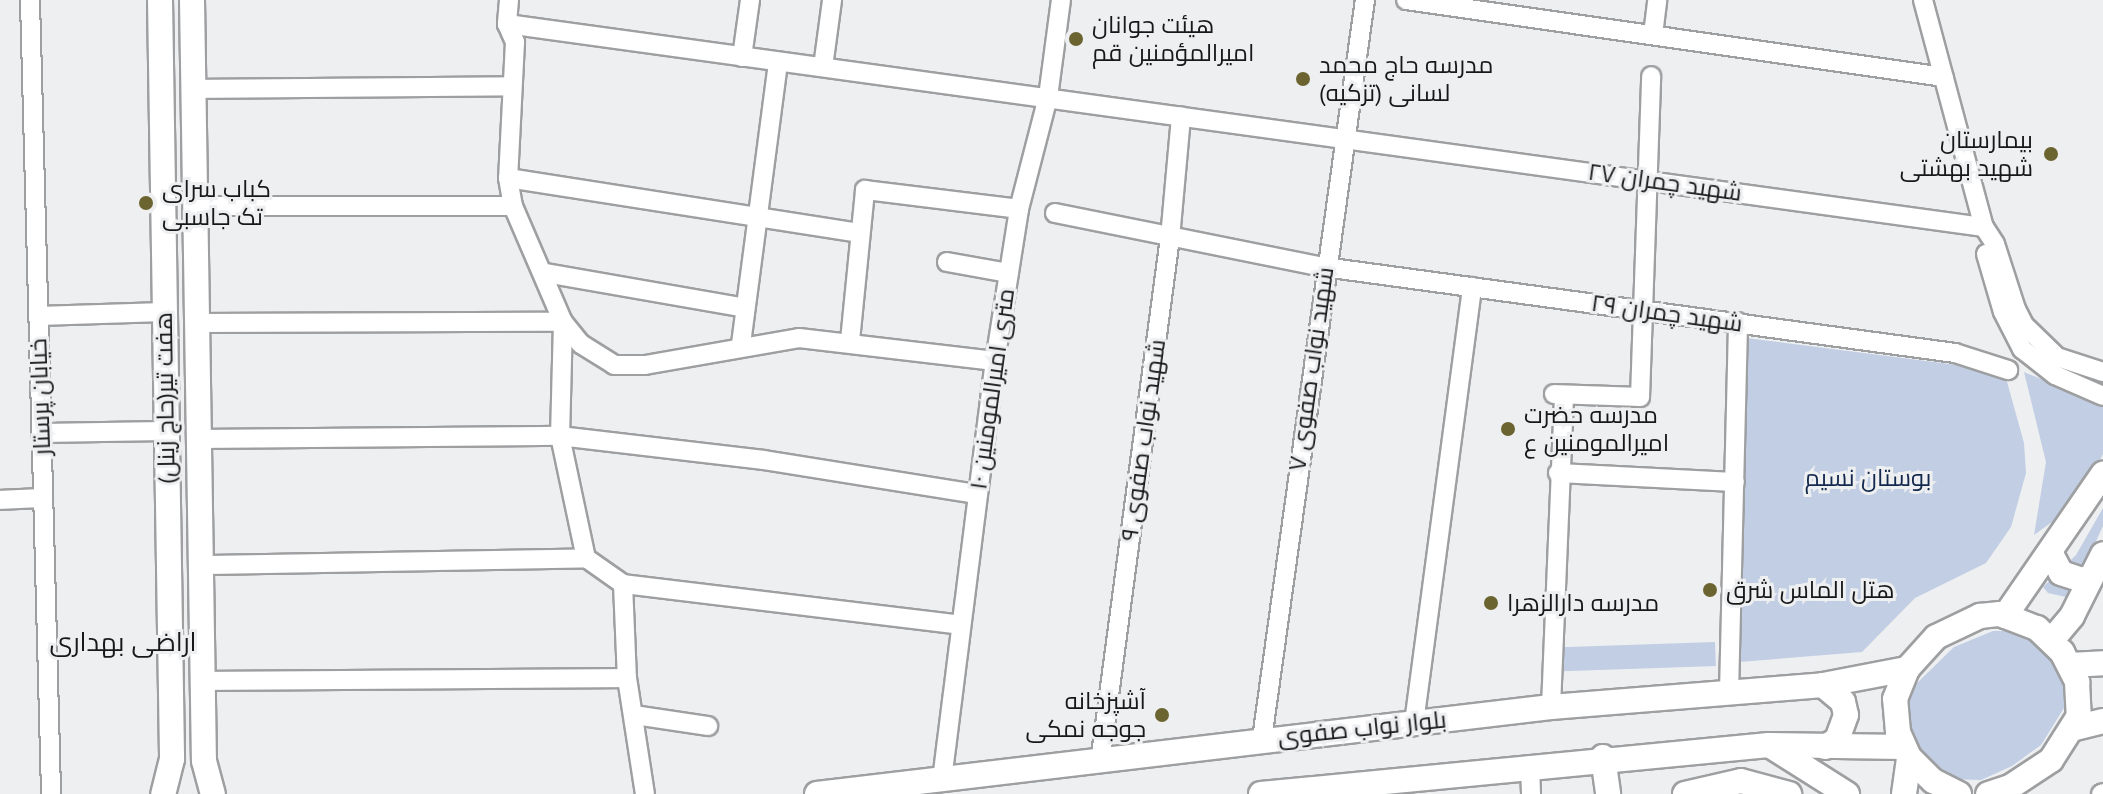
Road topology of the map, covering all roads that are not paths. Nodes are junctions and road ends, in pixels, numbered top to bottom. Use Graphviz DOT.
graph roads {
  1 [pos="30,0"];
  2 [pos="160,0"];
  3 [pos="192,0"];
  4 [pos="509,0"];
  5 [pos="750,0"];
  6 [pos="832,0"];
  7 [pos="1061,0"];
  8 [pos="1365,0"];
  9 [pos="1406,0"];
  10 [pos="1657,0"];
  11 [pos="1923,0"];
  12 [pos="507,24"];
  13 [pos="1653,35"];
  14 [pos="742,57"];
  15 [pos="778,62"];
  16 [pos="823,67"];
  17 [pos="1651,76"];
  18 [pos="1944,77"];
  19 [pos="511,86"];
  20 [pos="195,89"];
  21 [pos="1048,97"];
  22 [pos="1181,116"];
  23 [pos="1345,138"];
  24 [pos="508,178"];
  25 [pos="1647,180"];
  26 [pos="195,206"];
  27 [pos="513,206"];
  28 [pos="1019,209"];
  29 [pos="1055,213"];
  30 [pos="760,216"];
  31 [pos="1984,227"];
  32 [pos="859,233"];
  33 [pos="1170,238"];
  34 [pos="947,262"];
  35 [pos="1324,267"];
  36 [pos="545,273"];
  37 [pos="1009,273"];
  38 [pos="1472,287"];
  39 [pos="745,308"];
  40 [pos="1641,309"];
  41 [pos="164,312"];
  42 [pos="38,316"];
  43 [pos="563,322"];
  44 [pos="1738,322"];
  45 [pos="196,323"];
  46 [pos="850,341"];
  47 [pos="741,344"];
  48 [pos="995,361"];
  49 [pos="2008,370"];
  50 [pos="2103,372"];
  51 [pos="2103,396"];
  52 [pos="165,431"];
  53 [pos="41,433"];
  54 [pos="560,436"];
  55 [pos="197,439"];
  56 [pos="1558,473"];
  57 [pos="2103,474"];
  58 [pos="1735,482"];
  59 [pos="977,494"];
  60 [pos="43,498"];
  61 [pos="0,500"];
  62 [pos="2051,554"];
  63 [pos="2103,554"];
  64 [pos="586,558"];
  65 [pos="203,565"];
  66 [pos="2091,577"];
  67 [pos="623,584"];
  68 [pos="2005,616"];
  69 [pos="960,625"];
  70 [pos="2052,640"];
  71 [pos="2103,663"];
  72 [pos="2070,665"];
  73 [pos="1907,669"];
  74 [pos="627,678"];
  75 [pos="205,681"];
  76 [pos="1823,685"];
  77 [pos="1729,693"];
  78 [pos="1551,707"];
  79 [pos="634,715"];
  80 [pos="2103,721"];
  81 [pos="1414,723"];
  82 [pos="708,726"];
  83 [pos="2075,728"];
  84 [pos="1262,739"];
  85 [pos="1769,745"];
  86 [pos="1825,747"];
  87 [pos="1907,752"];
  88 [pos="1603,757"];
  89 [pos="172,759"];
  90 [pos="204,761"];
  91 [pos="1100,763"];
  92 [pos="1530,765"];
  93 [pos="942,780"];
  94 [pos="51,794"];
  95 [pos="163,794"];
  96 [pos="213,794"];
  97 [pos="645,794"];
  98 [pos="817,794"];
  99 [pos="1261,794"];
  100 [pos="1531,794"];
  101 [pos="1608,794"];
  102 [pos="1685,794"];
  103 [pos="1789,794"];
  104 [pos="1847,794"];
  105 [pos="1904,794"];
  106 [pos="1959,794"];
  107 [pos="1988,794"];
  1 -- 42 [label="street, خیابان پرستار"];
  2 -- 41 [label="main road, هفت تیر(حاج زینل)"];
  3 -- 20 [label="main road, هفت تیر(حاج زینل)"];
  4 -- 12 [label="street"];
  5 -- 14 [label="street"];
  6 -- 16 [label="street"];
  7 -- 21 [label="street, ۱۰ متری امیرالمومنین"];
  8 -- 23 [label="street, شهید نواب صفوی ۷"];
  9 -- 13 [label="street"];
  10 -- 13 [label="street"];
  11 -- 18 [label="street"];
  12 -- 14 [label="street, شهید چمران ۲۷"];
  12 -- 19 [label="street"];
  13 -- 18 [label="street"];
  14 -- 15 [label="street, شهید چمران ۲۷"];
  15 -- 16 [label="street, شهید چمران ۲۷"];
  15 -- 30 [label="street"];
  16 -- 21 [label="street, شهید چمران ۲۷"];
  17 -- 25 [label="street"];
  18 -- 31 [label="street"];
  19 -- 20 [label="street"];
  19 -- 24 [label="street"];
  20 -- 26 [label="main road, هفت تیر(حاج زینل)"];
  21 -- 22 [label="street, شهید چمران ۲۷"];
  21 -- 28 [label="street, ۱۰ متری امیرالمومنین"];
  22 -- 23 [label="street, شهید چمران ۲۷"];
  22 -- 33 [label="street, شهید نواب صفوی ۹"];
  23 -- 25 [label="street, شهید چمران ۲۷"];
  23 -- 35 [label="street, شهید نواب صفوی ۷"];
  24 -- 27 [label="street"];
  24 -- 30 [label="street"];
  25 -- 31 [label="street, شهید چمران ۲۷"];
  25 -- 40 [label="street"];
  26 -- 27 [label="street"];
  26 -- 45 [label="main road, هفت تیر(حاج زینل)"];
  27 -- 36 [label="street"];
  28 -- 32 [label="street"];
  28 -- 37 [label="street, ۱۰ متری امیرالمومنین"];
  29 -- 33 [label="street, شهید چمران ۲۹"];
  30 -- 32 [label="street"];
  30 -- 39 [label="street"];
  31 -- 50 [label="street"];
  31 -- 51 [label="street"];
  32 -- 46 [label="street"];
  33 -- 35 [label="street, شهید چمران ۲۹"];
  33 -- 91 [label="street, شهید نواب صفوی ۹"];
  34 -- 37 [label="street"];
  35 -- 38 [label="street, شهید چمران ۲۹"];
  35 -- 84 [label="street, شهید نواب صفوی ۷"];
  36 -- 39 [label="street"];
  36 -- 43 [label="street"];
  37 -- 48 [label="street, ۱۰ متری امیرالمومنین"];
  38 -- 40 [label="street, شهید چمران ۲۹"];
  38 -- 81 [label="street"];
  39 -- 47 [label="street"];
  40 -- 44 [label="street, شهید چمران ۲۹"];
  40 -- 56 [label="street"];
  41 -- 42 [label="street"];
  41 -- 52 [label="main road, هفت تیر(حاج زینل)"];
  42 -- 53 [label="street, خیابان پرستار"];
  43 -- 45 [label="street"];
  43 -- 47 [label="street"];
  43 -- 54 [label="street"];
  44 -- 49 [label="street, شهید چمران ۲۹"];
  44 -- 58 [label="street"];
  45 -- 55 [label="main road, هفت تیر(حاج زینل)"];
  46 -- 47 [label="street"];
  46 -- 48 [label="street"];
  48 -- 59 [label="street, ۱۰ متری امیرالمومنین"];
  52 -- 53 [label="street"];
  52 -- 89 [label="main road, هفت تیر(حاج زینل)"];
  53 -- 60 [label="street, خیابان پرستار"];
  54 -- 55 [label="street"];
  54 -- 59 [label="street"];
  54 -- 64 [label="street"];
  55 -- 65 [label="main road, هفت تیر(حاج زینل)"];
  56 -- 58 [label="street"];
  56 -- 78 [label="street"];
  57 -- 62 [label="main road"];
  58 -- 77 [label="street"];
  59 -- 69 [label="street, ۱۰ متری امیرالمومنین"];
  60 -- 61 [label="street"];
  60 -- 94 [label="street, خیابان پرستار"];
  62 -- 66 [label="main road"];
  62 -- 68 [label="main road"];
  63 -- 66 [label="main road"];
  64 -- 65 [label="street"];
  64 -- 67 [label="street"];
  65 -- 75 [label="main road, هفت تیر(حاج زینل)"];
  66 -- 70 [label="main road"];
  67 -- 69 [label="street"];
  67 -- 74 [label="street"];
  68 -- 70 [label="main road"];
  68 -- 73 [label="main road"];
  69 -- 93 [label="street, ۱۰ متری امیرالمومنین"];
  70 -- 72 [label="main road"];
  71 -- 72 [label="main road"];
  72 -- 83 [label="main road"];
  73 -- 76 [label="main road, بلوار نواب صفوی"];
  73 -- 87 [label="main road"];
  74 -- 75 [label="street"];
  74 -- 79 [label="street"];
  75 -- 90 [label="main road, هفت تیر(حاج زینل)"];
  76 -- 77 [label="main road, بلوار نواب صفوی"];
  76 -- 86 [label="main road"];
  77 -- 78 [label="main road, بلوار نواب صفوی"];
  78 -- 81 [label="main road, بلوار نواب صفوی"];
  79 -- 82 [label="street"];
  79 -- 97 [label="street"];
  80 -- 83 [label="main road"];
  81 -- 84 [label="main road, بلوار نواب صفوی"];
  83 -- 107 [label="main road"];
  84 -- 91 [label="main road, بلوار نواب صفوی"];
  85 -- 86 [label="main road"];
  85 -- 88 [label="main road"];
  85 -- 104 [label="main road"];
  86 -- 87 [label="main road"];
  87 -- 105 [label="main road"];
  87 -- 106 [label="main road"];
  88 -- 92 [label="main road"];
  88 -- 101 [label="main road"];
  89 -- 90 [label="main road"];
  89 -- 95 [label="main road, هفت تیر(حاج زینل)"];
  90 -- 96 [label="main road, هفت تیر(حاج زینل)"];
  91 -- 93 [label="main road, بلوار نواب صفوی"];
  92 -- 99 [label="main road"];
  92 -- 100 [label="street"];
  93 -- 98 [label="main road, بلوار نواب صفوی"];
  102 -- 103 [label="main road"];
}
